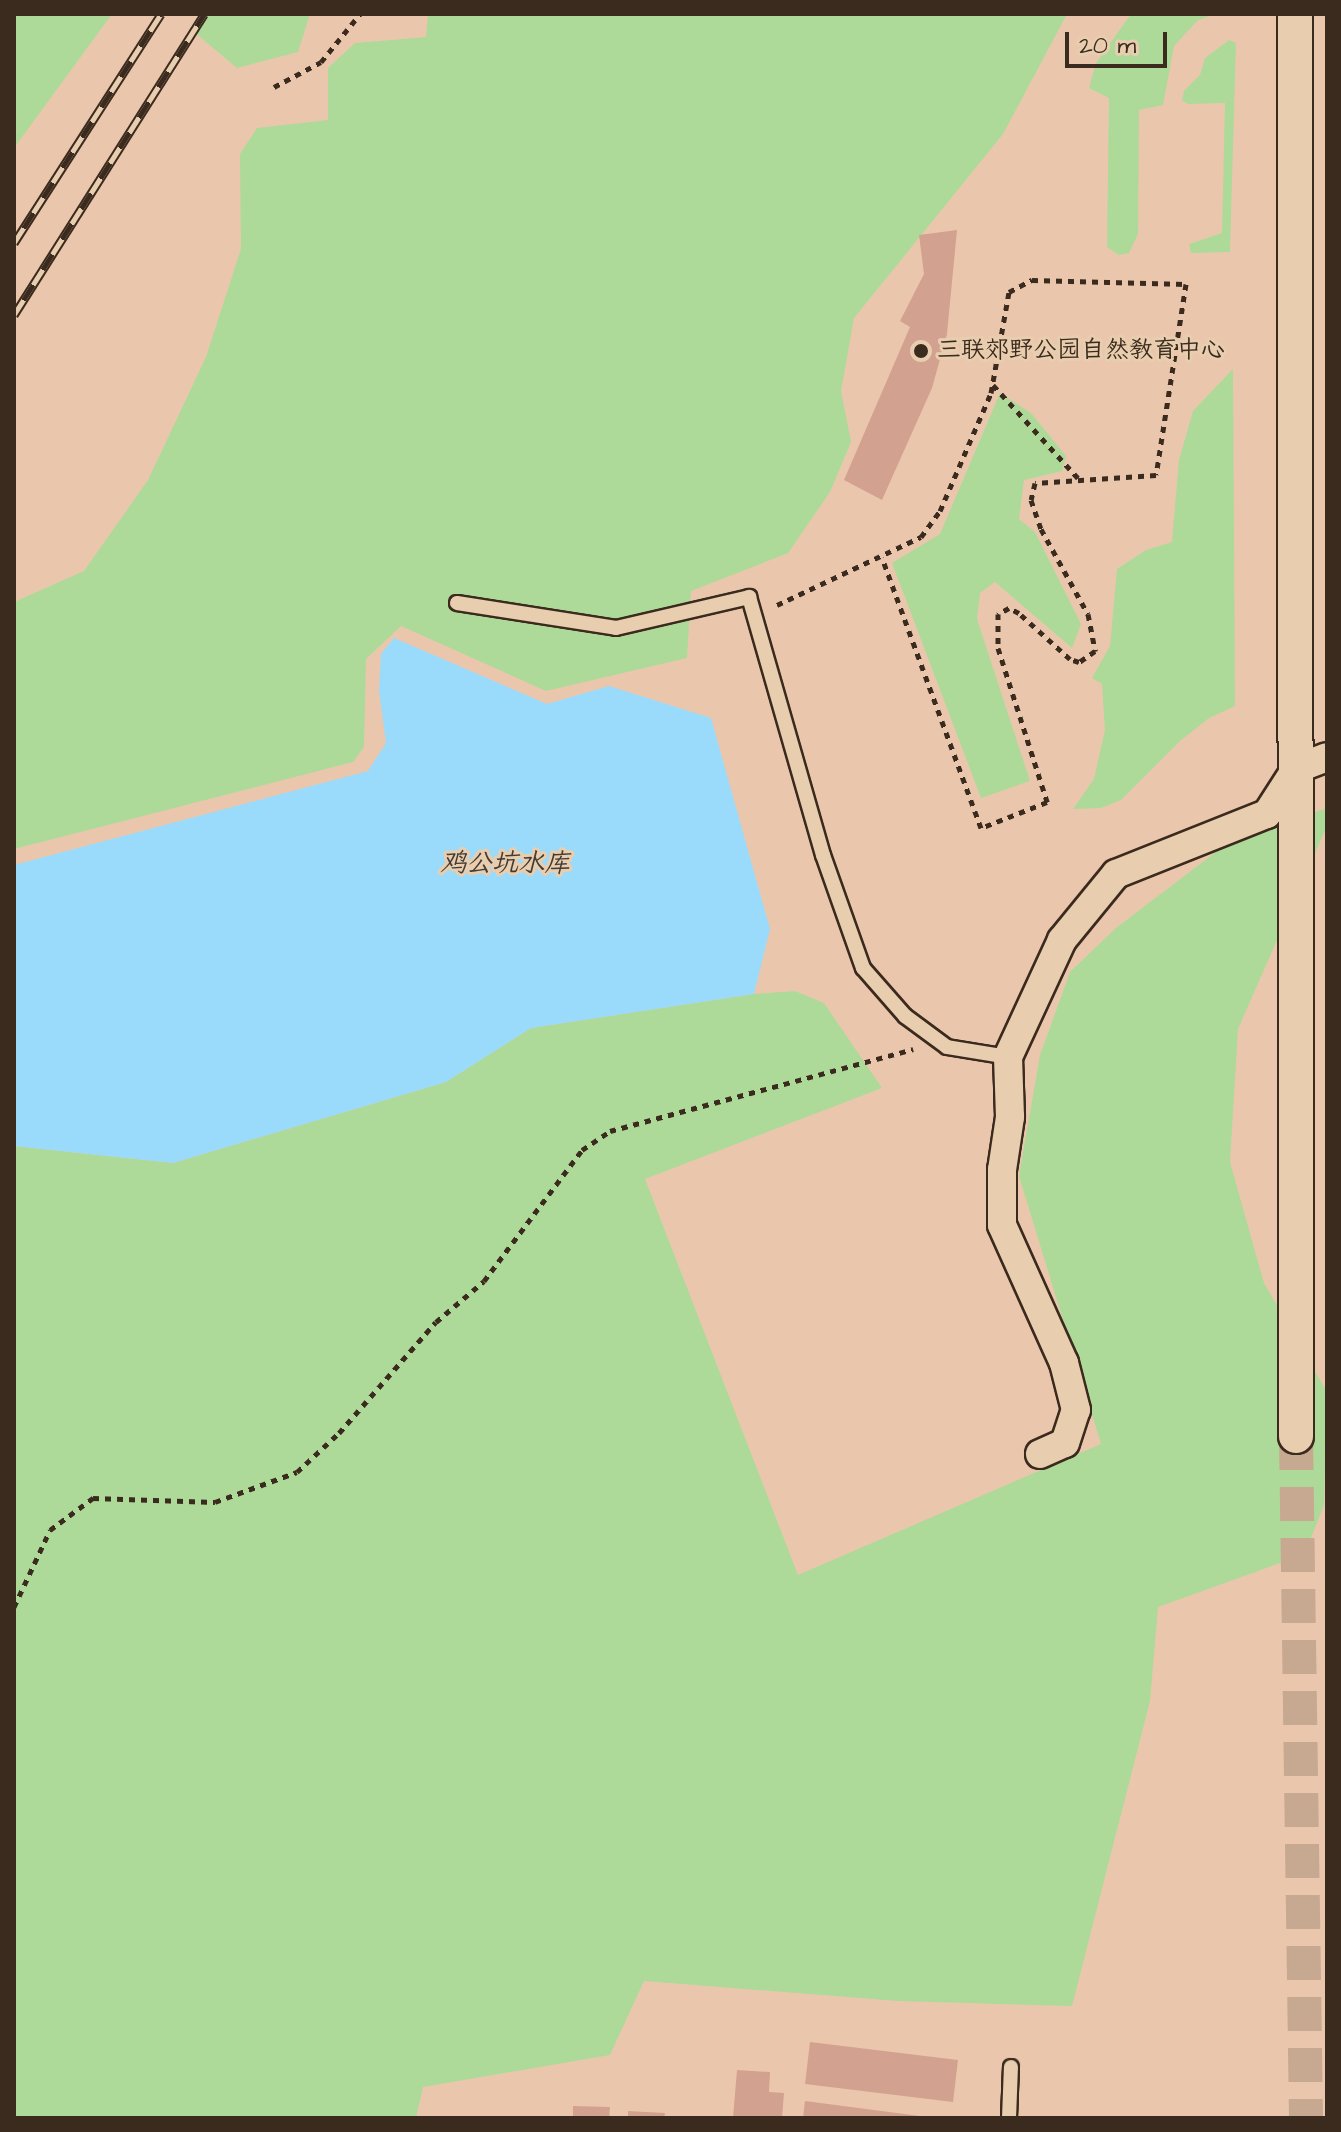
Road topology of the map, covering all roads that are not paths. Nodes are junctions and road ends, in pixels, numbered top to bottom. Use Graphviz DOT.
graph roads {
  1 [pos="1295,14"];
  2 [pos="457,603"];
  3 [pos="1312,763"];
  4 [pos="1008,1057"];
  5 [pos="1296,1436"];
  6 [pos="1040,1454"];
  7 [pos="1011,2067"];
  8 [pos="1009,2118"];
  1 -- 3 [label="street"];
  2 -- 4 [label="lane"];
  3 -- 4 [label="street"];
  3 -- 5 [label="street"];
  4 -- 6 [label="street"];
  7 -- 8 [label="lane"];
}
